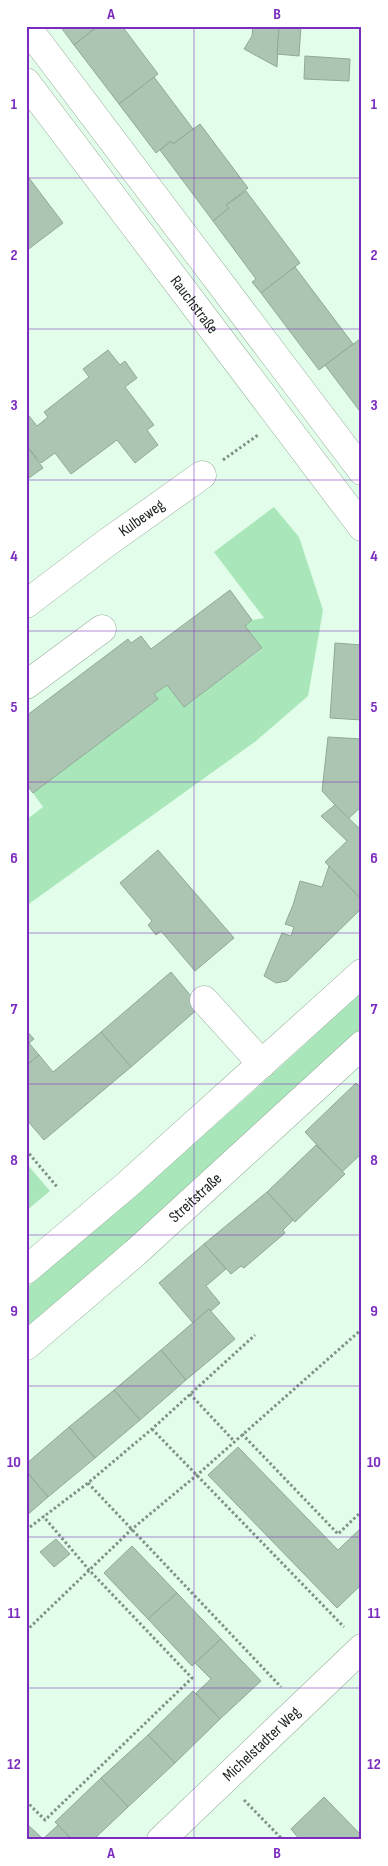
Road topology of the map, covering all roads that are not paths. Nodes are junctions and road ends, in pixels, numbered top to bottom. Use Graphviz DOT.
graph roads {
  1 [pos="26,26"];
  2 [pos="26,82"];
  3 [pos="362,471"];
  4 [pos="202,475"];
  5 [pos="362,527"];
  6 [pos="26,604"];
  7 [pos="102,628"];
  8 [pos="26,685"];
  9 [pos="362,973"];
  10 [pos="204,1000"];
  11 [pos="362,1045"];
  12 [pos="262,1064"];
  13 [pos="26,1270"];
  14 [pos="26,1346"];
  15 [pos="362,1648"];
  16 [pos="160,1840"];
  1 -- 3 [label="main road, Rauchstraße"];
  2 -- 5 [label="main road, Rauchstraße"];
  4 -- 6 [label="main road, Kulbeweg"];
  7 -- 8 [label="main road"];
  9 -- 12 [label="main road"];
  10 -- 12 [label="main road"];
  11 -- 14 [label="main road, Streitstraße"];
  12 -- 13 [label="main road"];
  15 -- 16 [label="main road, Michelstadter Weg"];
}
